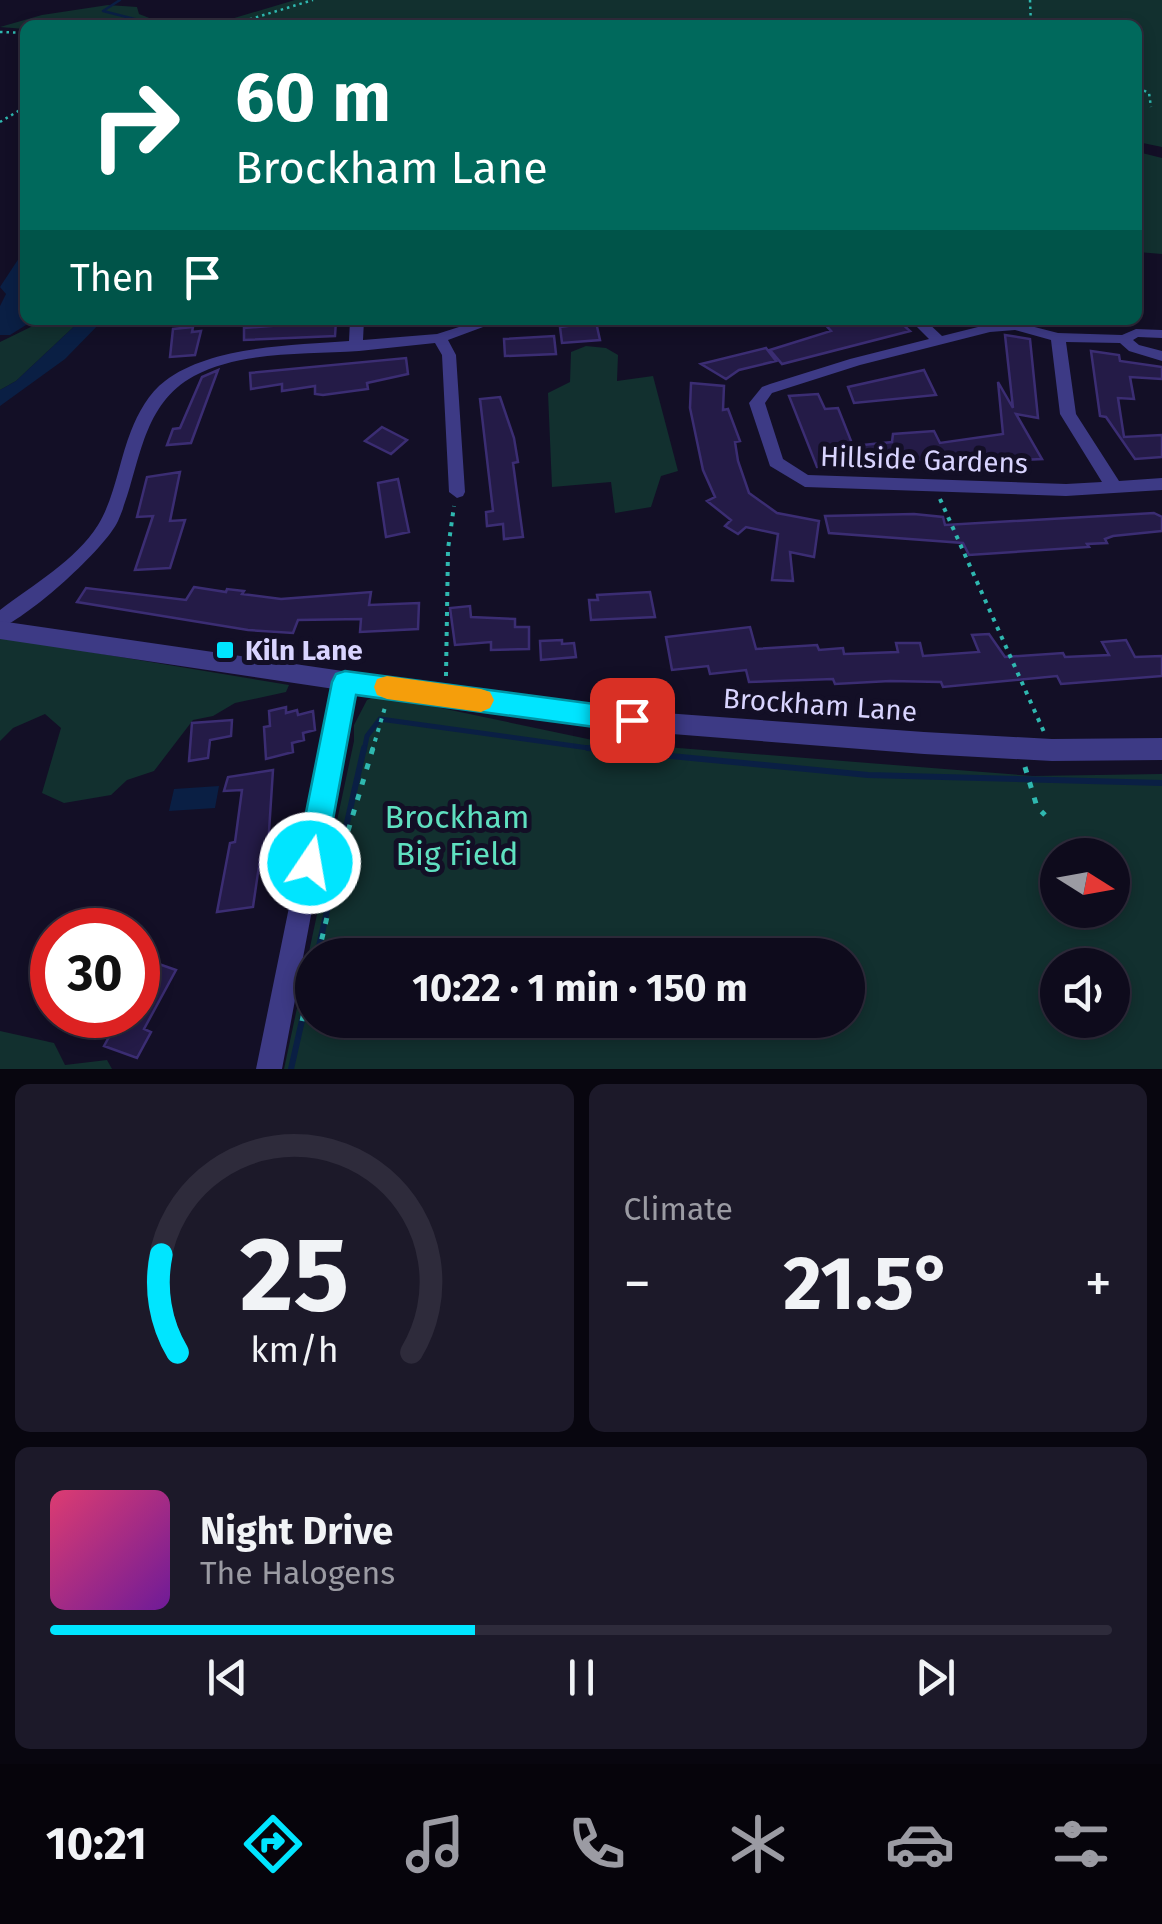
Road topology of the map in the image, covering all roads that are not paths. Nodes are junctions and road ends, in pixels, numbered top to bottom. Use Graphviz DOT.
graph roads {
  1 [pos="358,325"];
  2 [pos="480,325"];
  3 [pos="922,325"];
  4 [pos="1162,334"];
  5 [pos="1058,337"];
  6 [pos="440,338"];
  7 [pos="1124,338"];
  8 [pos="938,340"];
  9 [pos="356,348"];
  10 [pos="1162,356"];
  11 [pos="1162,484"];
  12 [pos="1114,487"];
  13 [pos="456,492"];
  14 [pos="0,620"];
  15 [pos="0,630"];
  16 [pos="345,682"];
  17 [pos="1162,749"];
  18 [pos="269,1069"];
  1 -- 9 [label="street"];
  2 -- 6 [label="street"];
  3 -- 8 [label="street"];
  4 -- 7 [label="street, Hillside Gardens"];
  5 -- 7 [label="street, Hillside Gardens"];
  5 -- 8 [label="street, Hillside Gardens"];
  5 -- 12 [label="street"];
  6 -- 9 [label="street"];
  6 -- 13 [label="street"];
  7 -- 10 [label="street, Hillside Gardens"];
  8 -- 12 [label="street, Hillside Gardens"];
  9 -- 14 [label="street"];
  11 -- 12 [label="street, Hillside Gardens"];
  15 -- 16 [label="street, Brockham Lane"];
  16 -- 17 [label="street, Brockham Lane"];
  16 -- 18 [label="street"];
}
